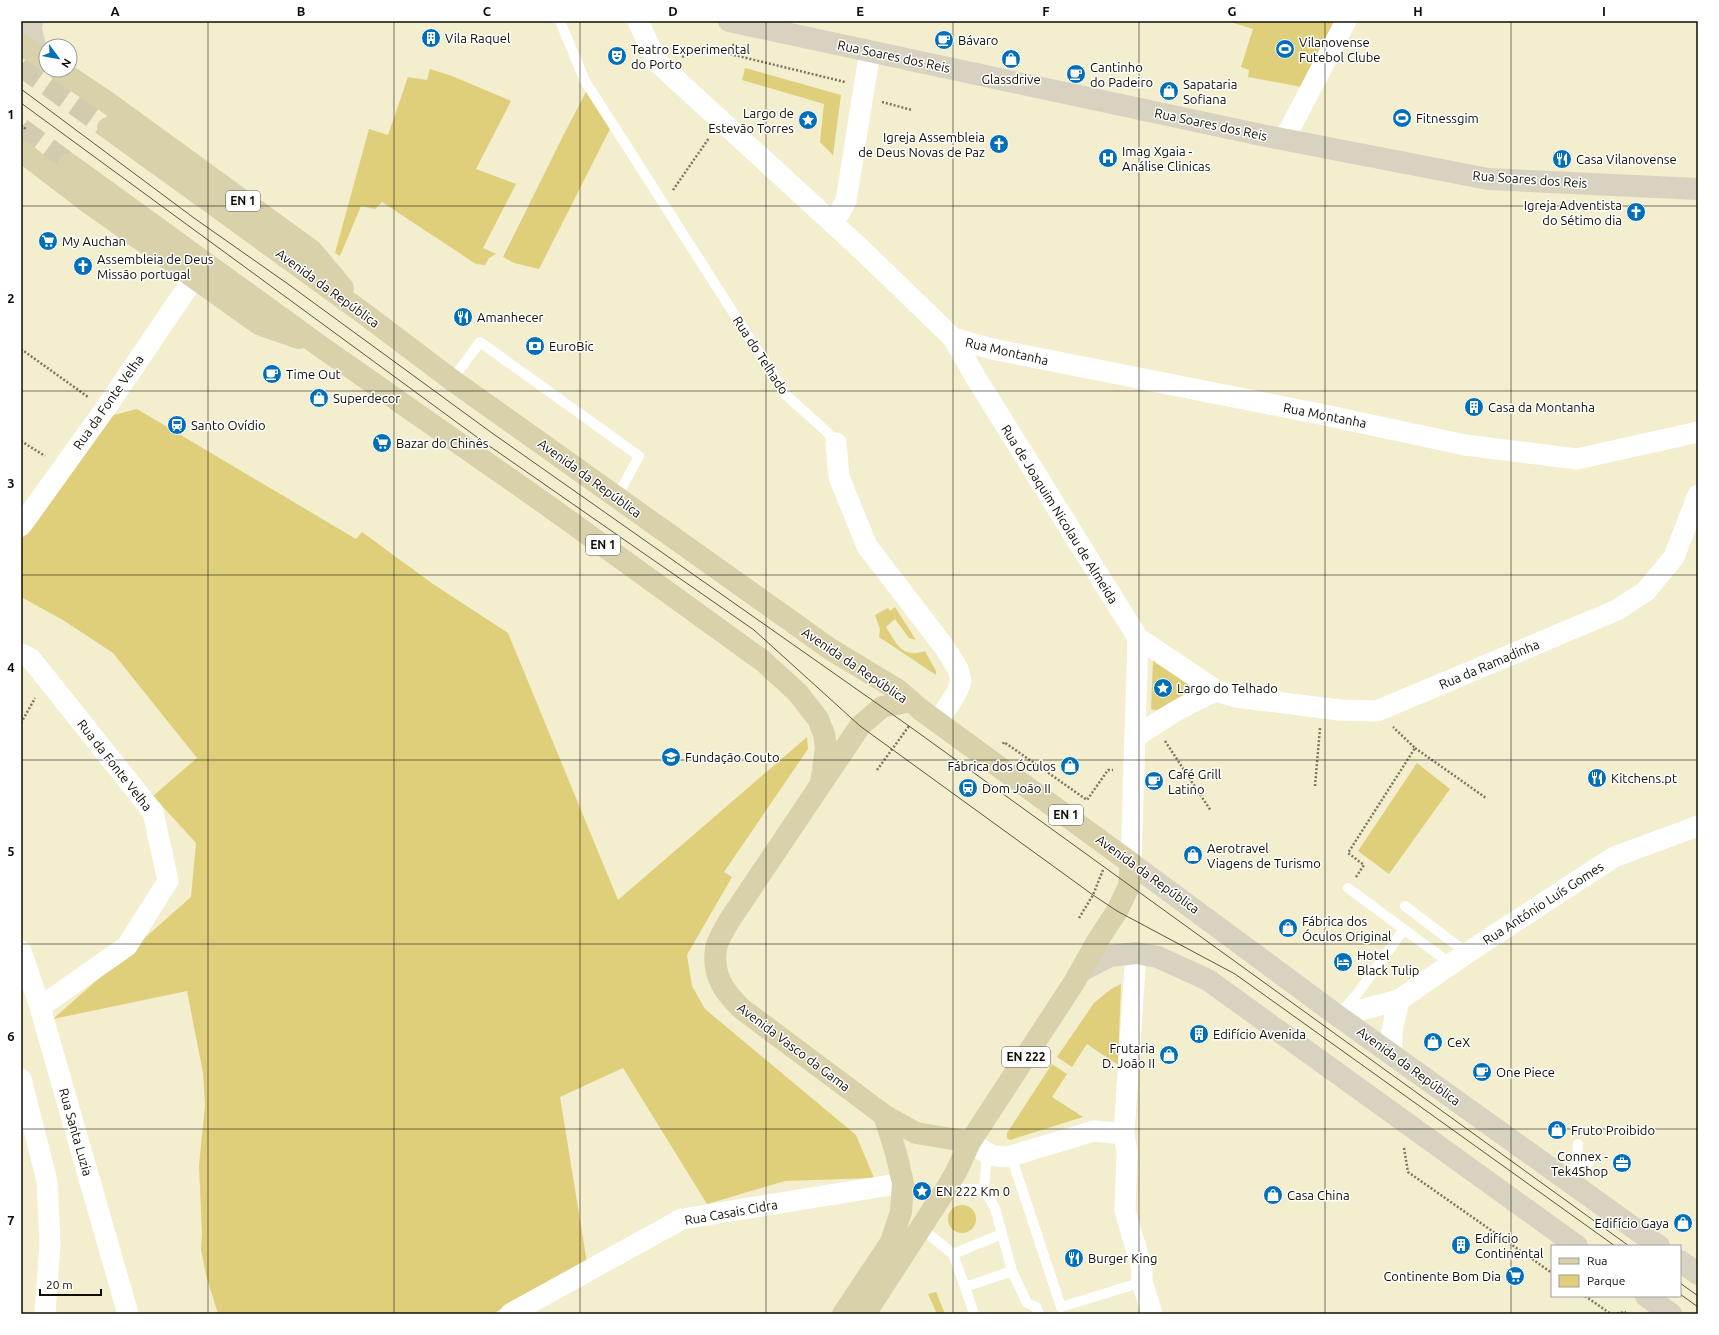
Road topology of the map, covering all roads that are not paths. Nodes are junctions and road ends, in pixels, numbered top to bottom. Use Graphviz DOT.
graph roads {
  1 [pos="32,21"];
  2 [pos="560,21"];
  3 [pos="638,21"];
  4 [pos="1346,21"];
  5 [pos="734,22"];
  6 [pos="764,25"];
  7 [pos="870,51"];
  8 [pos="35,54"];
  9 [pos="71,78"];
  10 [pos="108,128"];
  11 [pos="1284,140"];
  12 [pos="21,151"];
  13 [pos="69,164"];
  14 [pos="1698,189"];
  15 [pos="833,224"];
  16 [pos="194,278"];
  17 [pos="366,315"];
  18 [pos="953,338"];
  19 [pos="320,346"];
  20 [pos="452,380"];
  21 [pos="1698,432"];
  22 [pos="836,444"];
  23 [pos="1698,495"];
  24 [pos="617,498"];
  25 [pos="21,526"];
  26 [pos="1138,638"];
  27 [pos="21,654"];
  28 [pos="1217,691"];
  29 [pos="912,711"];
  30 [pos="938,722"];
  31 [pos="1135,738"];
  32 [pos="821,784"];
  33 [pos="1698,826"];
  34 [pos="1131,863"];
  35 [pos="1348,888"];
  36 [pos="1405,906"];
  37 [pos="1404,929"];
  38 [pos="21,951"];
  39 [pos="1136,953"];
  40 [pos="1459,959"];
  41 [pos="1081,971"];
  42 [pos="1399,1000"];
  43 [pos="40,1007"];
  44 [pos="1338,1016"];
  45 [pos="1392,1054"];
  46 [pos="21,1079"];
  47 [pos="884,1115"];
  48 [pos="1124,1134"];
  49 [pos="1578,1144"];
  50 [pos="978,1147"];
  51 [pos="1011,1156"];
  52 [pos="1589,1163"];
  53 [pos="1571,1172"];
  54 [pos="903,1183"];
  55 [pos="946,1189"];
  56 [pos="984,1189"];
  57 [pos="921,1228"];
  58 [pos="1002,1234"];
  59 [pos="1576,1245"];
  60 [pos="1658,1245"];
  61 [pos="952,1254"];
  62 [pos="1681,1262"];
  63 [pos="1012,1271"];
  64 [pos="1698,1274"];
  65 [pos="1142,1282"];
  66 [pos="965,1287"];
  67 [pos="45,1314"];
  68 [pos="128,1314"];
  69 [pos="510,1314"];
  70 [pos="843,1314"];
  71 [pos="865,1314"];
  72 [pos="974,1314"];
  73 [pos="1039,1314"];
  74 [pos="1152,1314"];
  1 -- 8 [label="main road"];
  2 -- 22 [label="lane, Rua do Telhado"];
  3 -- 15 [label="street"];
  4 -- 11 [label="street"];
  5 -- 6 [label="main road, Rua Soares dos Reis"];
  6 -- 7 [label="main road, Rua Soares dos Reis"];
  7 -- 11 [label="main road, Rua Soares dos Reis"];
  7 -- 15 [label="street"];
  9 -- 17 [label="main road, EN 1"];
  10 -- 17 [label="main road, Avenida da República / EN 1"];
  11 -- 14 [label="main road, Rua Soares dos Reis"];
  12 -- 16 [label="main road, EN 1"];
  13 -- 19 [label="main road, EN 1"];
  15 -- 18 [label="street, Rua de Joaquim Nicolau de Almeida"];
  16 -- 19 [label="main road, EN 1"];
  16 -- 25 [label="street, Rua da Fonte Velha"];
  17 -- 20 [label="main road, Avenida da República / EN 1"];
  18 -- 21 [label="street, Rua Montanha"];
  18 -- 26 [label="street, Rua de Joaquim Nicolau de Almeida"];
  19 -- 32 [label="main road, EN 1"];
  20 -- 24 [label="main road, Avenida da República / EN 1"];
  20 -- 24 [label="lane"];
  22 -- 30 [label="street, Rua do Telhado"];
  23 -- 28 [label="street, Rua da Ramadinha"];
  24 -- 29 [label="main road, Avenida da República / EN 1"];
  26 -- 28 [label="street"];
  26 -- 31 [label="street"];
  27 -- 43 [label="street, Rua da Fonte Velha"];
  28 -- 31 [label="street"];
  29 -- 30 [label="main road, Avenida da República / EN 1"];
  29 -- 32 [label="main road, Avenida Vasco da Gama"];
  30 -- 34 [label="main road, Avenida da República / EN 1"];
  31 -- 34 [label="street"];
  32 -- 47 [label="main road, Avenida Vasco da Gama"];
  33 -- 40 [label="street, Rua António Luís Gomes"];
  34 -- 41 [label="main road"];
  34 -- 44 [label="main road, Avenida da República / EN 1"];
  35 -- 37 [label="lane"];
  36 -- 40 [label="lane"];
  37 -- 40 [label="lane"];
  37 -- 44 [label="lane"];
  38 -- 43 [label="street, Rua Santa Luzia"];
  39 -- 41 [label="main road"];
  39 -- 48 [label="street"];
  39 -- 59 [label="main road"];
  40 -- 42 [label="street, Rua António Luís Gomes"];
  41 -- 50 [label="main road, EN 222"];
  42 -- 44 [label="street, Rua António Luís Gomes"];
  42 -- 45 [label="street"];
  43 -- 68 [label="street, Rua Santa Luzia"];
  44 -- 45 [label="main road, Avenida da República / EN 1"];
  45 -- 53 [label="main road, Avenida da República / EN 1"];
  46 -- 67 [label="street"];
  47 -- 50 [label="main road, Avenida Vasco da Gama"];
  47 -- 54 [label="main road"];
  48 -- 51 [label="street"];
  48 -- 65 [label="street"];
  49 -- 53 [label="lane"];
  50 -- 51 [label="street"];
  50 -- 55 [label="main road, EN 222"];
  50 -- 56 [label="lane"];
  51 -- 65 [label="lane"];
  52 -- 53 [label="lane"];
  53 -- 60 [label="main road, Avenida da República / EN 1"];
  54 -- 69 [label="street, Rua Casais Cidra"];
  54 -- 70 [label="main road"];
  55 -- 56 [label="lane"];
  55 -- 57 [label="main road, EN 222"];
  56 -- 58 [label="lane"];
  57 -- 61 [label="lane"];
  57 -- 71 [label="main road, EN 222"];
  58 -- 61 [label="lane"];
  58 -- 63 [label="lane"];
  61 -- 66 [label="lane"];
  62 -- 64 [label="main road"];
  63 -- 66 [label="lane"];
  63 -- 73 [label="lane"];
  65 -- 74 [label="street"];
  66 -- 72 [label="lane"];
}
